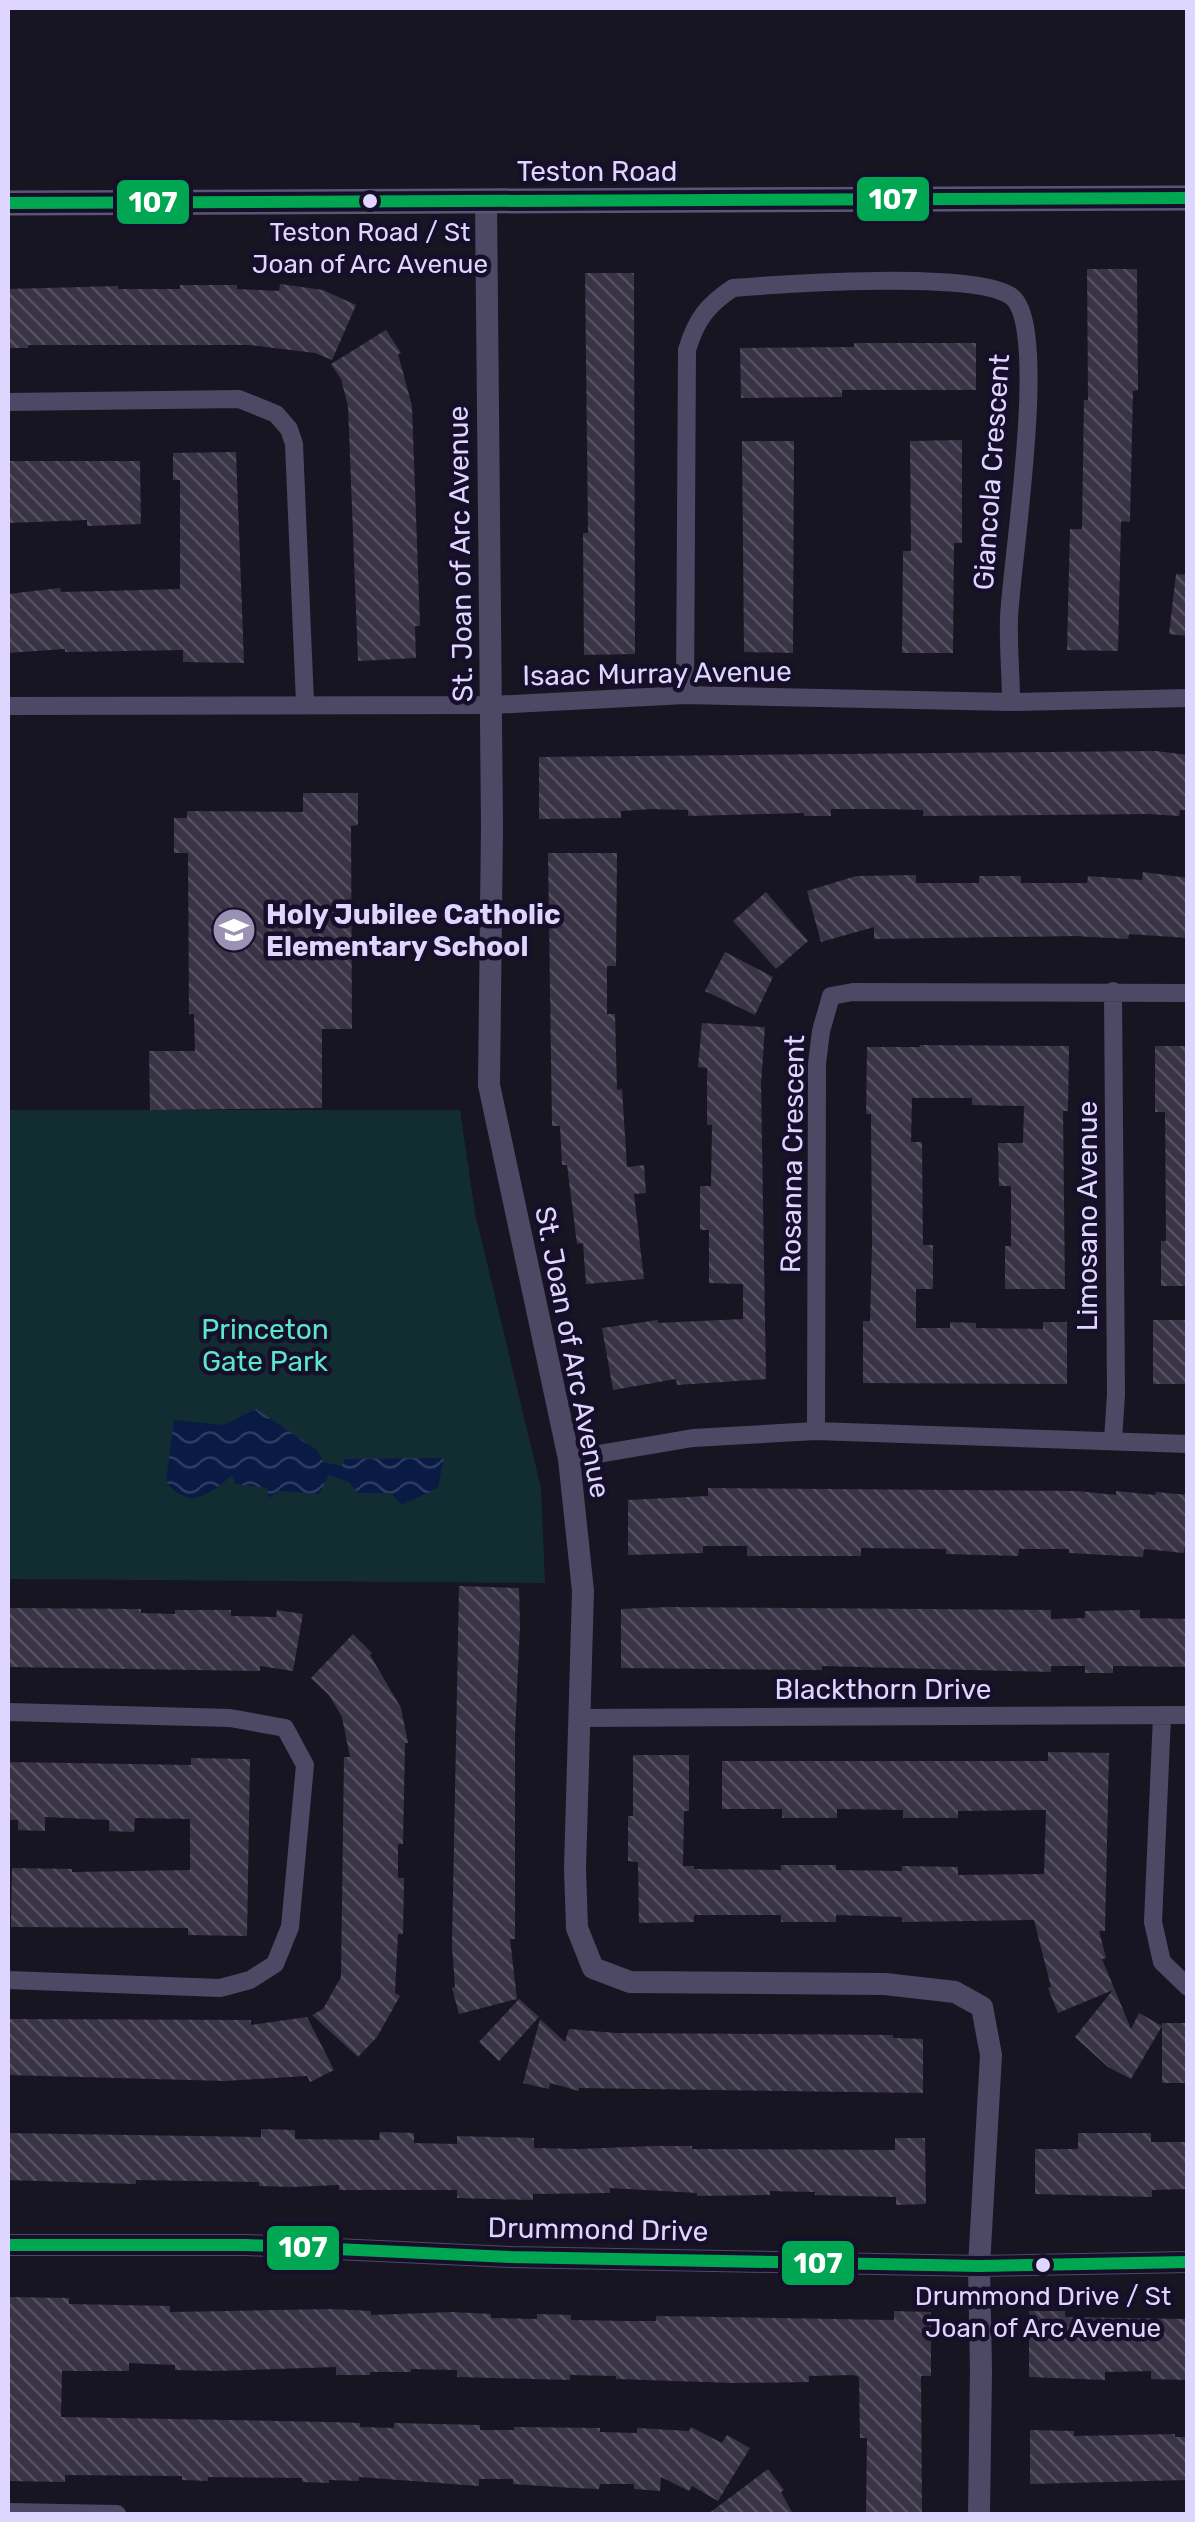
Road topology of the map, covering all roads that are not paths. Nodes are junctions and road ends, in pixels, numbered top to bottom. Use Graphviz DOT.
graph roads {
  1 [pos="1188,198"];
  2 [pos="486,202"];
  3 [pos="8,203"];
  4 [pos="8,402"];
  5 [pos="685,695"];
  6 [pos="1188,698"];
  7 [pos="1012,702"];
  8 [pos="305,704"];
  9 [pos="492,705"];
  10 [pos="8,706"];
  11 [pos="1113,992"];
  12 [pos="1188,992"];
  13 [pos="816,1430"];
  14 [pos="1113,1440"];
  15 [pos="1188,1444"];
  16 [pos="568,1459"];
  17 [pos="8,1712"];
  18 [pos="1188,1715"];
  19 [pos="1162,1716"];
  20 [pos="579,1718"];
  21 [pos="8,1980"];
  22 [pos="1188,1987"];
  23 [pos="8,2245"];
  24 [pos="1188,2262"];
  25 [pos="979,2266"];
  26 [pos="8,2512"];
  27 [pos="117,2514"];
  28 [pos="979,2514"];
  1 -- 2 [label="main road, Teston Road"];
  2 -- 3 [label="main road, Teston Road"];
  2 -- 9 [label="street, St. Joan of Arc Avenue"];
  4 -- 8 [label="street"];
  5 -- 7 [label="street, Isaac Murray Avenue"];
  5 -- 7 [label="street, Giancola Crescent"];
  5 -- 9 [label="street, Isaac Murray Avenue"];
  6 -- 7 [label="street, Isaac Murray Avenue"];
  8 -- 9 [label="street, Isaac Murray Avenue"];
  8 -- 10 [label="street, Isaac Murray Avenue"];
  9 -- 16 [label="street, St. Joan of Arc Avenue"];
  11 -- 12 [label="street, Rosanna Crescent"];
  11 -- 13 [label="street, Rosanna Crescent"];
  11 -- 14 [label="street, Limosano Avenue"];
  13 -- 14 [label="street"];
  13 -- 16 [label="street"];
  14 -- 15 [label="street"];
  16 -- 20 [label="street, St. Joan of Arc Avenue"];
  17 -- 21 [label="street"];
  18 -- 19 [label="street, Blackthorn Drive"];
  19 -- 20 [label="street, Blackthorn Drive"];
  19 -- 22 [label="street"];
  20 -- 25 [label="street, St. Joan of Arc Avenue"];
  23 -- 25 [label="street, Drummond Drive"];
  24 -- 25 [label="street, Drummond Drive"];
  25 -- 28 [label="street, St. Joan of Arc Avenue"];
  26 -- 27 [label="street"];
}
